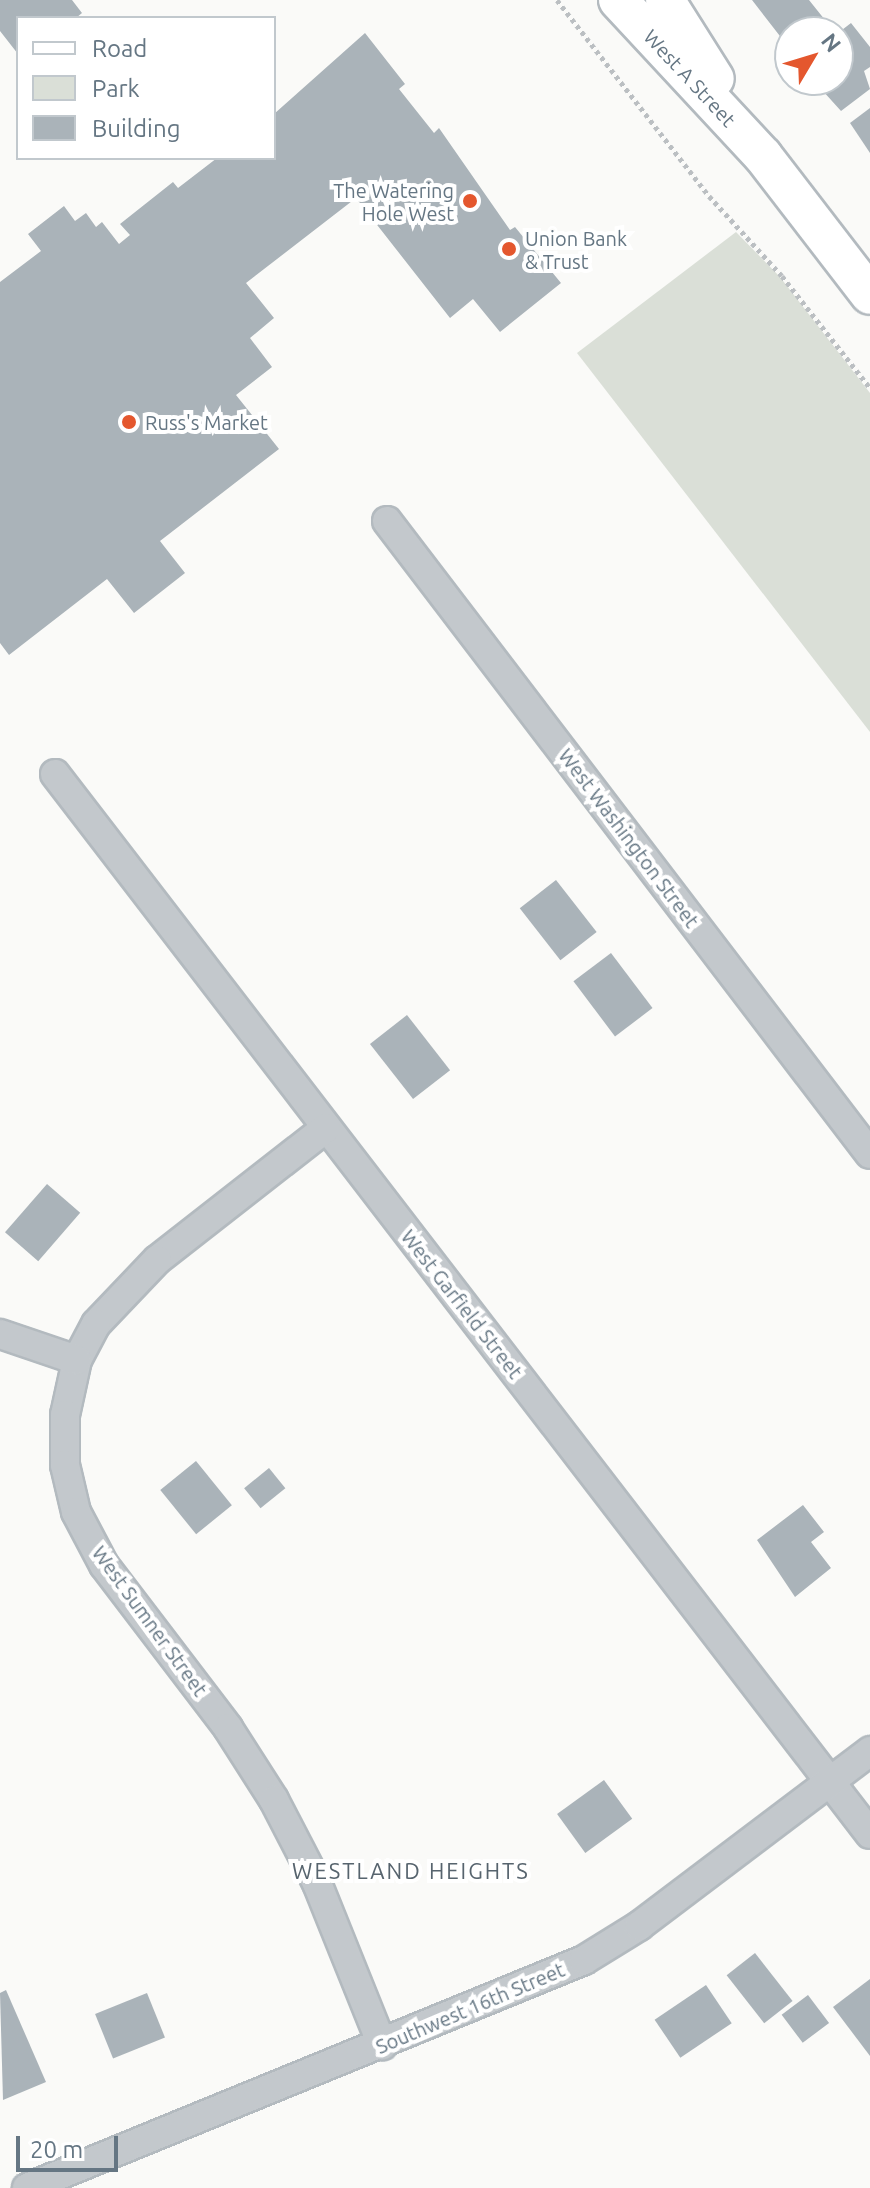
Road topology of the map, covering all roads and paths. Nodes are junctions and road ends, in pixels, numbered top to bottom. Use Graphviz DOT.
graph roads {
  1 [pos="557,0"];
  2 [pos="618,0"];
  3 [pos="644,0"];
  4 [pos="665,0"];
  5 [pos="763,156"];
  6 [pos="870,295"];
  7 [pos="870,388"];
  8 [pos="387,521"];
  9 [pos="55,774"];
  10 [pos="326,1128"];
  11 [pos="870,1154"];
  12 [pos="0,1334"];
  13 [pos="77,1360"];
  14 [pos="870,1751"];
  15 [pos="830,1782"];
  16 [pos="870,1834"];
  17 [pos="382,2045"];
  18 [pos="27,2188"];
  1 -- 7 [label="path"];
  2 -- 5 [label="main road, West A Street"];
  3 -- 5 [label="main road"];
  4 -- 5 [label="main road, West A Street"];
  5 -- 6 [label="main road, West A Street"];
  8 -- 11 [label="street, West Washington Street"];
  9 -- 10 [label="street, West Garfield Street"];
  10 -- 13 [label="street, West Sumner Street"];
  10 -- 15 [label="street, West Garfield Street"];
  12 -- 13 [label="street"];
  13 -- 17 [label="street, West Sumner Street"];
  14 -- 15 [label="street, Southwest 16th Street"];
  15 -- 16 [label="street, West Garfield Street"];
  15 -- 17 [label="street, Southwest 16th Street"];
  17 -- 18 [label="street, Southwest 16th Street"];
}
